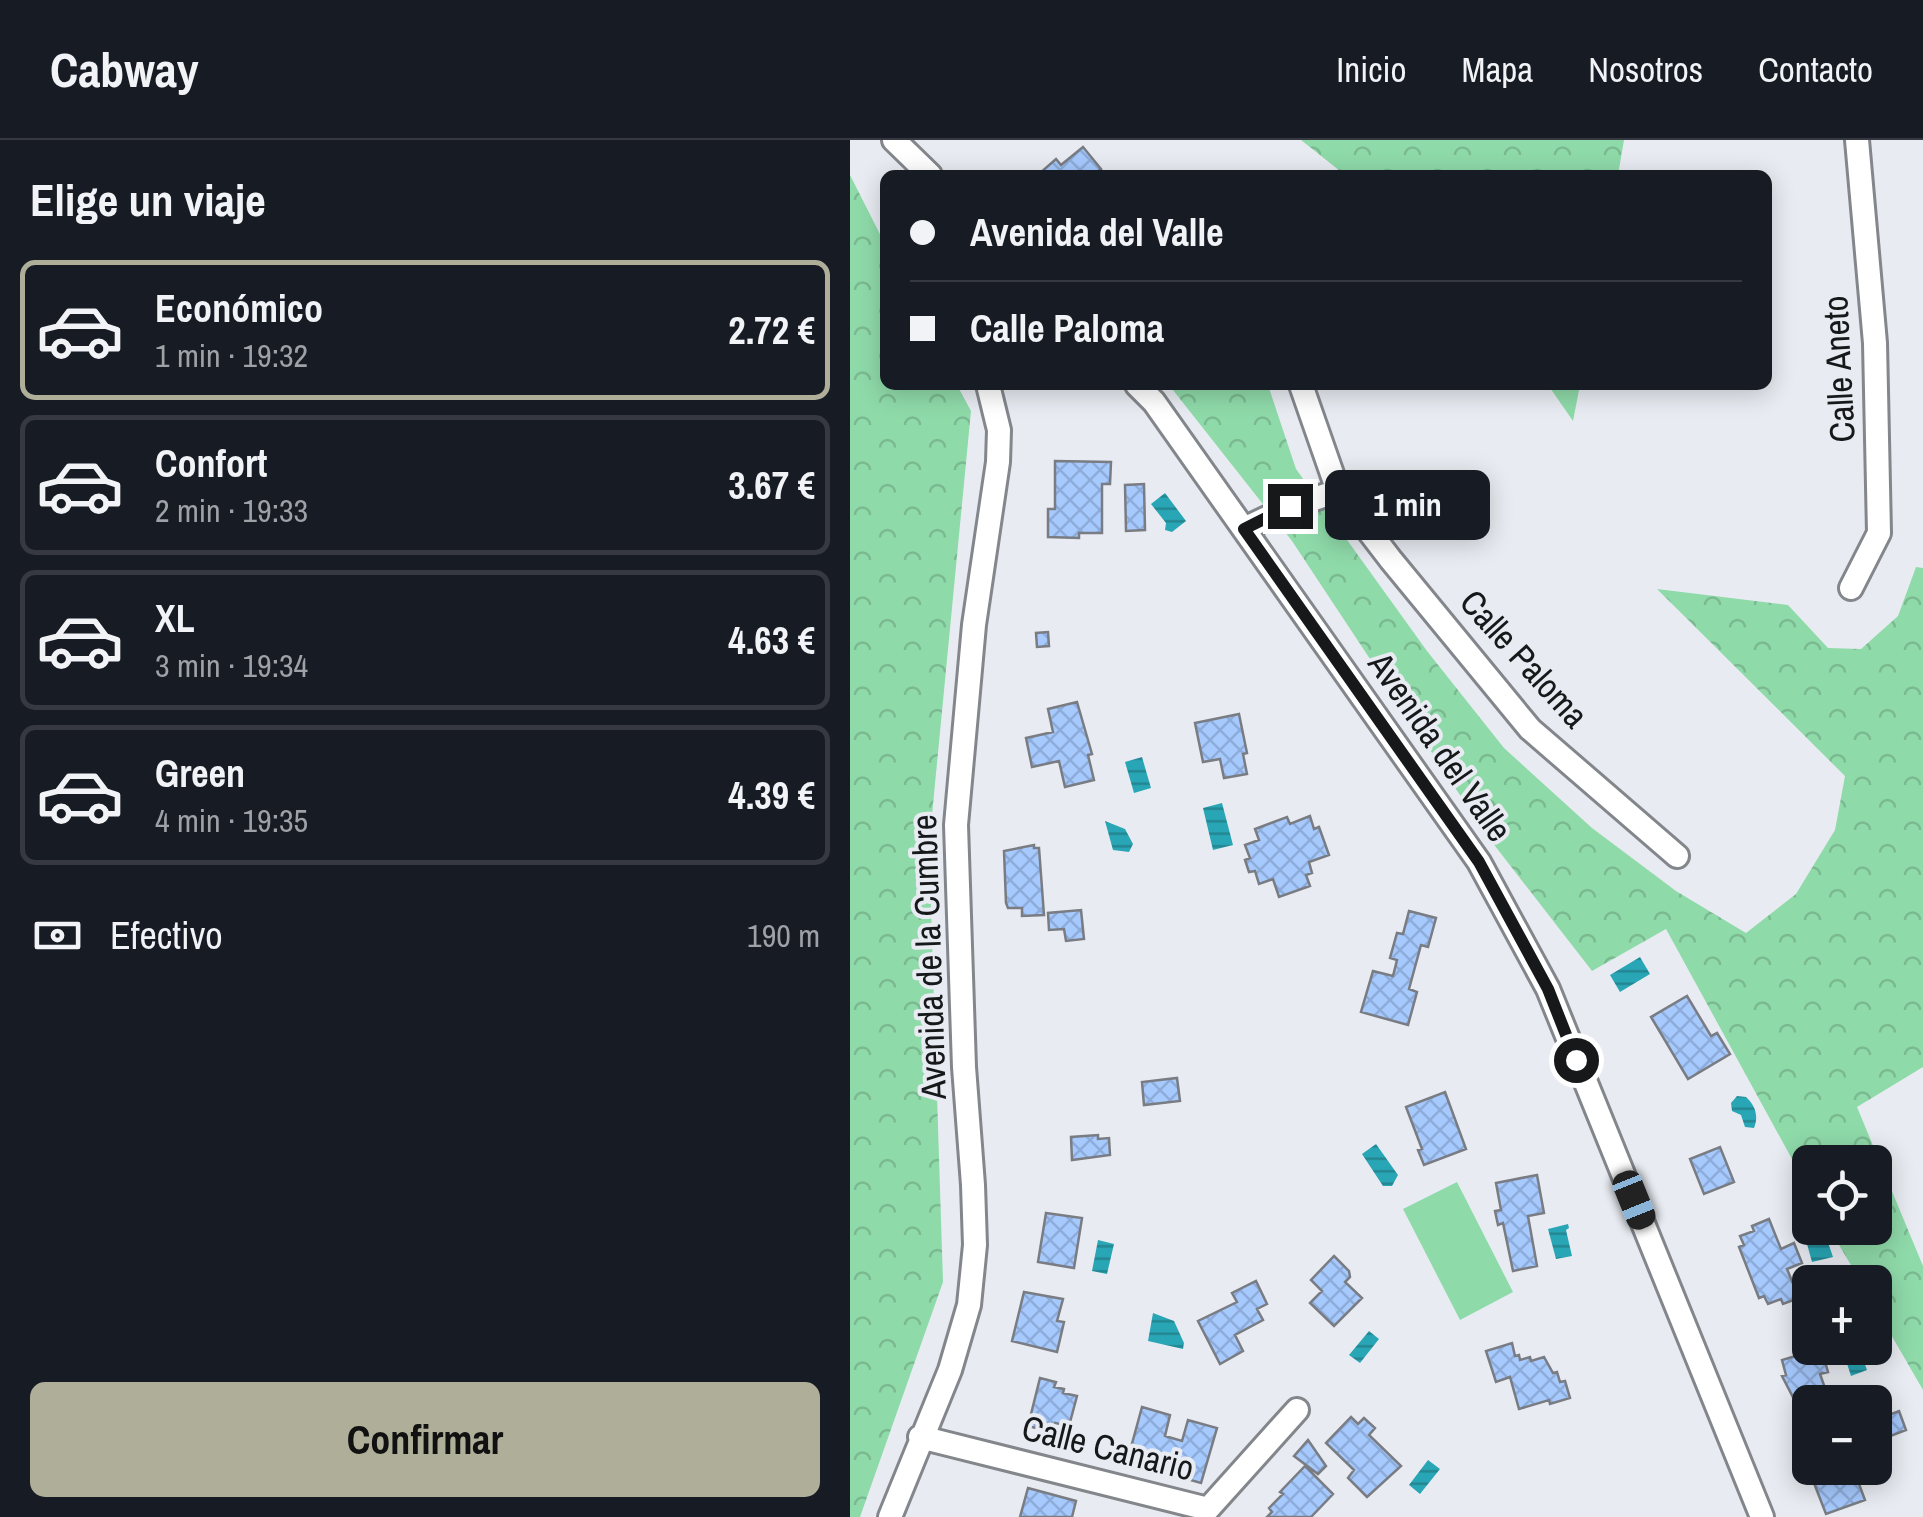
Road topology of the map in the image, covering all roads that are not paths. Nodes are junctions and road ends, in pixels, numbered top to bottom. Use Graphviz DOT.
graph roads {
  1 [pos="893,140"];
  2 [pos="1857,140"];
  3 [pos="904,170"];
  4 [pos="925,170"];
  5 [pos="989,390"];
  6 [pos="1142,390"];
  7 [pos="1303,390"];
  8 [pos="1338,491"];
  9 [pos="1244,529"];
  10 [pos="1851,588"];
  11 [pos="1676,856"];
  12 [pos="1298,1410"];
  13 [pos="920,1437"];
  14 [pos="890,1517"];
  15 [pos="1762,1517"];
  1 -- 3 [label="street"];
  1 -- 4 [label="street"];
  2 -- 10 [label="street, Calle Aneto"];
  5 -- 13 [label="street, Avenida de la Cumbre"];
  6 -- 9 [label="street, Avenida del Valle"];
  7 -- 8 [label="street, Calle Paloma"];
  8 -- 9 [label="street"];
  8 -- 11 [label="street, Calle Paloma"];
  9 -- 15 [label="street, Avenida del Valle"];
  12 -- 13 [label="street, Calle Canario"];
  13 -- 14 [label="street, Avenida de la Cumbre"];
}
